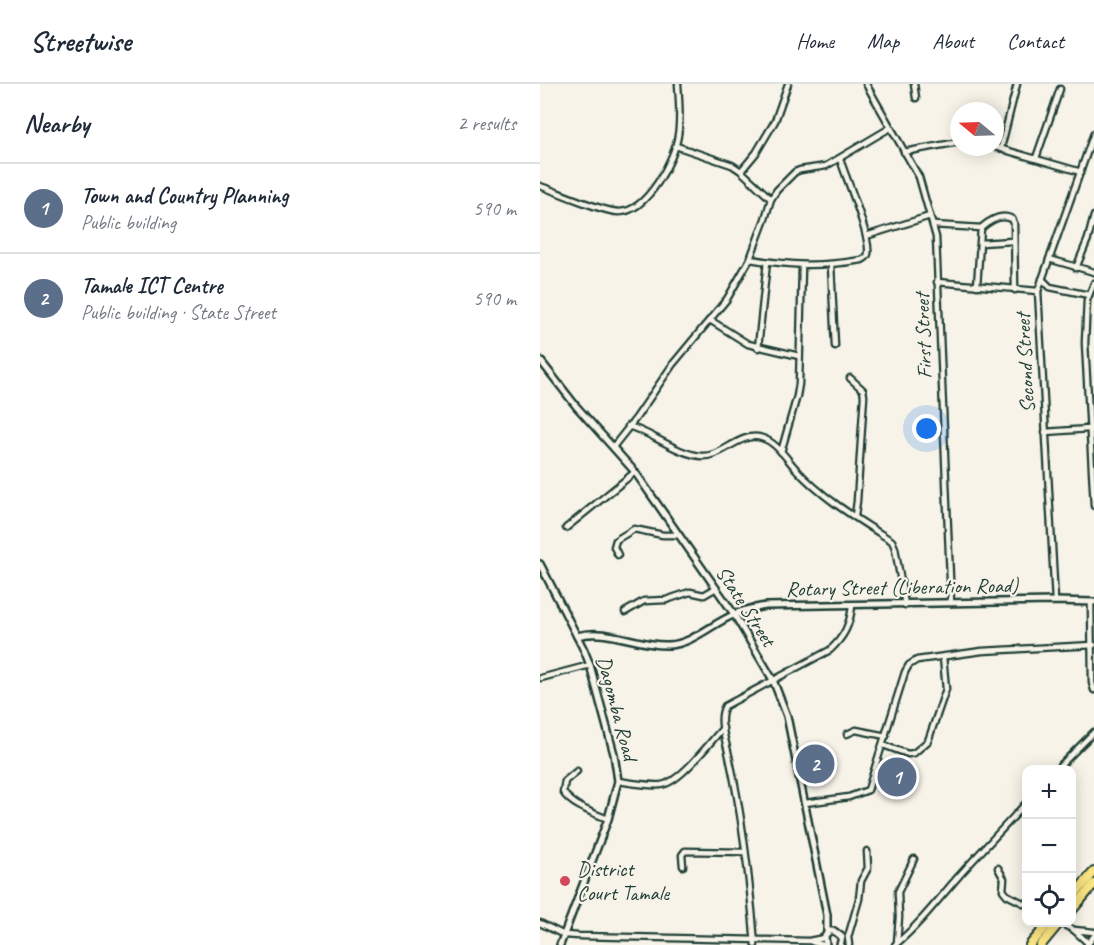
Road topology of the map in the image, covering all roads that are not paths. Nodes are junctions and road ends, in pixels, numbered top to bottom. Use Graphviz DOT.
graph roads {
  1 [pos="678,84"];
  2 [pos="866,84"];
  3 [pos="914,84"];
  4 [pos="1017,84"];
  5 [pos="787,85"];
  6 [pos="1060,89"];
  7 [pos="916,98"];
  8 [pos="1004,127"];
  9 [pos="890,128"];
  10 [pos="1094,133"];
  11 [pos="1093,140"];
  12 [pos="950,144"];
  13 [pos="676,147"];
  14 [pos="1004,149"];
  15 [pos="904,152"];
  16 [pos="1036,158"];
  17 [pos="840,159"];
  18 [pos="741,171"];
  19 [pos="1081,172"];
  20 [pos="540,186"];
  21 [pos="771,199"];
  22 [pos="930,216"];
  23 [pos="1094,216"];
  24 [pos="933,225"];
  25 [pos="981,228"];
  26 [pos="866,236"];
  27 [pos="1013,241"];
  28 [pos="981,243"];
  29 [pos="750,259"];
  30 [pos="1049,259"];
  31 [pos="767,262"];
  32 [pos="831,265"];
  33 [pos="802,266"];
  34 [pos="1076,268"];
  35 [pos="1094,272"];
  36 [pos="1042,279"];
  37 [pos="937,282"];
  38 [pos="1094,283"];
  39 [pos="977,286"];
  40 [pos="1015,290"];
  41 [pos="1038,291"];
  42 [pos="1089,295"];
  43 [pos="711,320"];
  44 [pos="835,346"];
  45 [pos="758,348"];
  46 [pos="799,356"];
  47 [pos="540,360"];
  48 [pos="1091,374"];
  49 [pos="850,378"];
  50 [pos="636,417"];
  51 [pos="628,426"];
  52 [pos="1089,429"];
  53 [pos="642,430"];
  54 [pos="1045,432"];
  55 [pos="613,447"];
  56 [pos="781,452"];
  57 [pos="635,471"];
  58 [pos="1094,506"];
  59 [pos="855,516"];
  60 [pos="566,528"];
  61 [pos="679,535"];
  62 [pos="618,555"];
  63 [pos="540,564"];
  64 [pos="716,588"];
  65 [pos="1055,601"];
  66 [pos="1092,602"];
  67 [pos="951,603"];
  68 [pos="905,604"];
  69 [pos="852,606"];
  70 [pos="625,612"];
  71 [pos="734,614"];
  72 [pos="577,636"];
  73 [pos="1092,645"];
  74 [pos="944,657"];
  75 [pos="590,665"];
  76 [pos="541,678"];
  77 [pos="773,680"];
  78 [pos="1094,690"];
  79 [pos="723,728"];
  80 [pos="1094,732"];
  81 [pos="847,734"];
  82 [pos="886,736"];
  83 [pos="883,745"];
  84 [pos="1061,765"];
  85 [pos="578,771"];
  86 [pos="618,781"];
  87 [pos="805,803"];
  88 [pos="1022,807"];
  89 [pos="609,819"];
  90 [pos="867,851"];
  91 [pos="745,852"];
  92 [pos="914,859"];
  93 [pos="683,866"];
  94 [pos="998,868"];
  95 [pos="1094,872"];
  96 [pos="1094,884"];
  97 [pos="1076,892"];
  98 [pos="1022,903"];
  99 [pos="1076,904"];
  100 [pos="827,915"];
  101 [pos="540,923"];
  102 [pos="1046,927"];
  103 [pos="1057,927"];
  104 [pos="1068,927"];
  105 [pos="1074,930"];
  106 [pos="834,931"];
  107 [pos="1094,934"];
  108 [pos="564,935"];
  109 [pos="825,940"];
  110 [pos="755,943"];
  111 [pos="896,944"];
  112 [pos="1088,944"];
  113 [pos="560,945"];
  114 [pos="841,945"];
  115 [pos="849,945"];
  116 [pos="1030,945"];
  117 [pos="1041,945"];
  1 -- 13 [label="street"];
  2 -- 9 [label="street, First Street"];
  3 -- 7 [label="street"];
  4 -- 8 [label="street"];
  5 -- 18 [label="street"];
  6 -- 16 [label="street"];
  9 -- 15 [label="street, First Street"];
  9 -- 17 [label="street"];
  10 -- 11 [label="street, Second Street"];
  11 -- 19 [label="street, Second Street"];
  12 -- 15 [label="street"];
  13 -- 18 [label="street"];
  13 -- 20 [label="street"];
  14 -- 16 [label="street"];
  15 -- 22 [label="street, First Street"];
  16 -- 19 [label="street"];
  17 -- 21 [label="street"];
  17 -- 26 [label="street"];
  18 -- 21 [label="street"];
  19 -- 30 [label="street, Second Street"];
  21 -- 29 [label="street"];
  22 -- 24 [label="street, First Street"];
  22 -- 26 [label="street"];
  23 -- 34 [label="street"];
  24 -- 25 [label="street"];
  24 -- 37 [label="street, First Street"];
  25 -- 27 [label="street"];
  25 -- 28 [label="street"];
  26 -- 32 [label="street"];
  27 -- 28 [label="street"];
  27 -- 40 [label="street"];
  28 -- 39 [label="street"];
  29 -- 31 [label="street"];
  29 -- 43 [label="street"];
  30 -- 34 [label="street"];
  30 -- 36 [label="street, Second Street"];
  31 -- 33 [label="street"];
  31 -- 45 [label="street"];
  32 -- 33 [label="street"];
  32 -- 44 [label="street"];
  33 -- 46 [label="street"];
  34 -- 35 [label="street"];
  36 -- 41 [label="street, Second Street"];
  36 -- 42 [label="street"];
  37 -- 39 [label="street"];
  37 -- 67 [label="street, First Street"];
  38 -- 42 [label="street"];
  39 -- 40 [label="street"];
  40 -- 41 [label="street"];
  41 -- 54 [label="street, Second Street"];
  42 -- 48 [label="street"];
  43 -- 45 [label="street"];
  43 -- 50 [label="street"];
  45 -- 46 [label="street"];
  46 -- 56 [label="street"];
  47 -- 55 [label="street, State Street"];
  48 -- 52 [label="street"];
  49 -- 59 [label="street"];
  50 -- 51 [label="street"];
  50 -- 53 [label="street"];
  51 -- 53 [label="street"];
  51 -- 55 [label="street"];
  52 -- 54 [label="street"];
  52 -- 58 [label="street"];
  53 -- 56 [label="street"];
  54 -- 65 [label="street, Second Street"];
  55 -- 57 [label="street, State Street"];
  56 -- 59 [label="street"];
  57 -- 60 [label="street"];
  57 -- 61 [label="street, State Street"];
  59 -- 68 [label="street"];
  61 -- 62 [label="street"];
  61 -- 64 [label="street, State Street"];
  63 -- 72 [label="street, Dagomba Road"];
  64 -- 70 [label="street"];
  64 -- 71 [label="street, State Street"];
  65 -- 66 [label="street, Rotary Street (Liberation Road)"];
  65 -- 67 [label="street, Rotary Street (Liberation Road)"];
  66 -- 73 [label="street"];
  67 -- 68 [label="street, Rotary Street (Liberation Road)"];
  68 -- 69 [label="street, Rotary Street (Liberation Road)"];
  69 -- 71 [label="street, Rotary Street (Liberation Road)"];
  69 -- 77 [label="street"];
  71 -- 72 [label="street, Rotary Street (Liberation Road)"];
  71 -- 77 [label="street, State Street"];
  72 -- 75 [label="street, Dagomba Road"];
  73 -- 74 [label="street"];
  73 -- 78 [label="street"];
  74 -- 82 [label="street"];
  74 -- 83 [label="street"];
  75 -- 76 [label="street"];
  75 -- 86 [label="street, Dagomba Road"];
  77 -- 79 [label="street"];
  77 -- 87 [label="street, State Street"];
  79 -- 86 [label="street"];
  79 -- 91 [label="street"];
  80 -- 84 [label="street"];
  81 -- 82 [label="street"];
  82 -- 83 [label="street"];
  83 -- 87 [label="street"];
  85 -- 89 [label="street"];
  86 -- 89 [label="street, Dagomba Road"];
  87 -- 100 [label="street, State Street"];
  88 -- 111 [label="street"];
  89 -- 108 [label="street, Dagomba Road"];
  90 -- 115 [label="street"];
  91 -- 93 [label="street"];
  91 -- 110 [label="street"];
  92 -- 111 [label="street"];
  94 -- 98 [label="street"];
  95 -- 97 [label="highway"];
  96 -- 99 [label="highway"];
  100 -- 106 [label="street, State Street"];
  100 -- 109 [label="street, State Street"];
  101 -- 108 [label="street"];
  102 -- 116 [label="highway"];
  103 -- 117 [label="highway"];
  104 -- 105 [label="street"];
  105 -- 107 [label="street"];
  105 -- 112 [label="street"];
  106 -- 109 [label="street"];
  106 -- 114 [label="street, State Street"];
  107 -- 112 [label="street"];
  108 -- 110 [label="street"];
  108 -- 113 [label="street, Dagomba Road"];
  109 -- 110 [label="street"];
}
